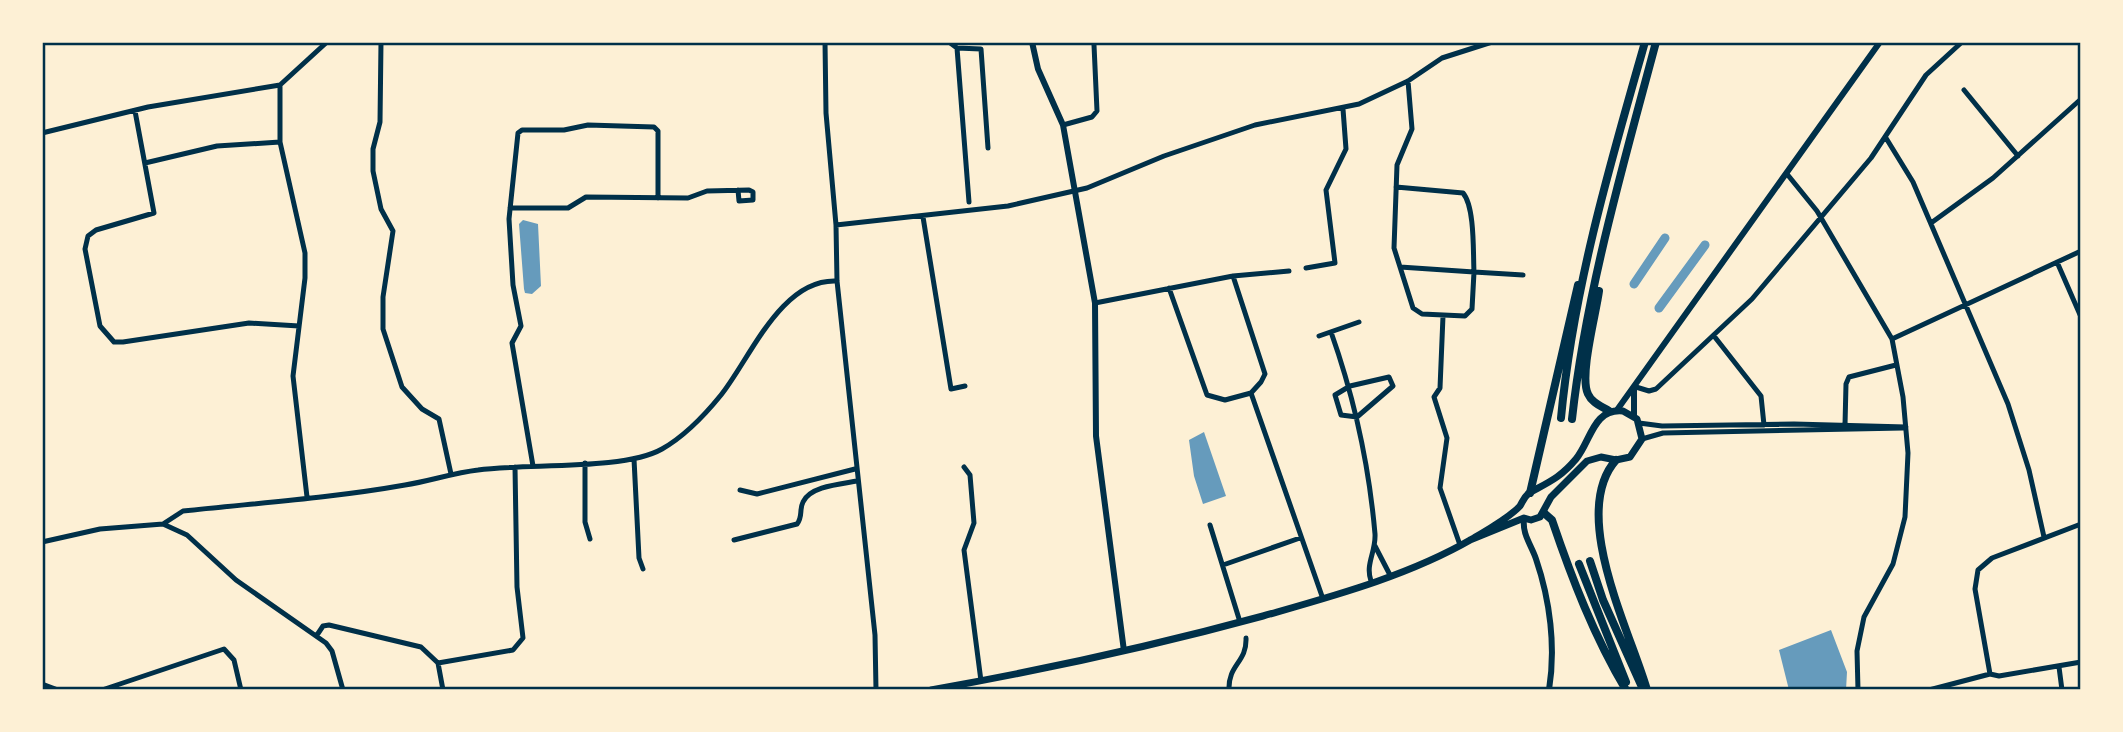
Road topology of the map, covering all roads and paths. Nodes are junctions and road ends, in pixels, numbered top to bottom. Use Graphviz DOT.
graph roads {
  1 [pos="327,42"];
  2 [pos="382,42"];
  3 [pos="825,42"];
  4 [pos="949,42"];
  5 [pos="1032,42"];
  6 [pos="1492,42"];
  7 [pos="1646,42"];
  8 [pos="1656,42"];
  9 [pos="1880,42"];
  10 [pos="1962,42"];
  11 [pos="1094,45"];
  12 [pos="957,48"];
  13 [pos="1408,81"];
  14 [pos="280,85"];
  15 [pos="1965,90"];
  16 [pos="2081,99"];
  17 [pos="1343,109"];
  18 [pos="135,111"];
  19 [pos="1063,125"];
  20 [pos="42,133"];
  21 [pos="1886,138"];
  22 [pos="280,142"];
  23 [pos="988,148"];
  24 [pos="2018,156"];
  25 [pos="145,163"];
  26 [pos="1787,174"];
  27 [pos="1396,187"];
  28 [pos="738,190"];
  29 [pos="1073,191"];
  30 [pos="658,198"];
  31 [pos="969,202"];
  32 [pos="510,208"];
  33 [pos="923,217"];
  34 [pos="1822,219"];
  35 [pos="1596,220"];
  36 [pos="1609,223"];
  37 [pos="1931,223"];
  38 [pos="836,225"];
  39 [pos="2081,251"];
  40 [pos="1334,257"];
  41 [pos="1343,257"];
  42 [pos="2057,262"];
  43 [pos="1400,267"];
  44 [pos="1306,268"];
  45 [pos="1289,271"];
  46 [pos="1474,272"];
  47 [pos="1523,275"];
  48 [pos="1233,276"];
  49 [pos="837,281"];
  50 [pos="1169,288"];
  51 [pos="1095,303"];
  52 [pos="1965,305"];
  53 [pos="1443,316"];
  54 [pos="2081,317"];
  55 [pos="1359,322"];
  56 [pos="299,326"];
  57 [pos="1331,332"];
  58 [pos="1319,336"];
  59 [pos="1714,336"];
  60 [pos="1892,339"];
  61 [pos="1896,365"];
  62 [pos="1350,386"];
  63 [pos="965,387"];
  64 [pos="1635,388"];
  65 [pos="1251,393"];
  66 [pos="1613,411"];
  67 [pos="1357,417"];
  68 [pos="1561,418"];
  69 [pos="1572,419"];
  70 [pos="1636,419"];
  71 [pos="1845,425"];
  72 [pos="1906,427"];
  73 [pos="1764,428"];
  74 [pos="1642,439"];
  75 [pos="634,459"];
  76 [pos="1616,460"];
  77 [pos="584,463"];
  78 [pos="533,466"];
  79 [pos="515,467"];
  80 [pos="964,467"];
  81 [pos="855,469"];
  82 [pos="451,474"];
  83 [pos="857,481"];
  84 [pos="740,490"];
  85 [pos="1530,493"];
  86 [pos="307,497"];
  87 [pos="1520,505"];
  88 [pos="1544,513"];
  89 [pos="1524,518"];
  90 [pos="163,524"];
  91 [pos="2081,524"];
  92 [pos="1210,525"];
  93 [pos="2044,537"];
  94 [pos="1300,538"];
  95 [pos="590,539"];
  96 [pos="734,540"];
  97 [pos="1469,540"];
  98 [pos="42,542"];
  99 [pos="1460,545"];
  100 [pos="1375,546"];
  101 [pos="1590,561"];
  102 [pos="1223,565"];
  103 [pos="1579,565"];
  104 [pos="643,569"];
  105 [pos="1390,575"];
  106 [pos="1371,581"];
  107 [pos="1323,599"];
  108 [pos="1240,622"];
  109 [pos="317,635"];
  110 [pos="1246,638"];
  111 [pos="1124,651"];
  112 [pos="2081,662"];
  113 [pos="438,663"];
  114 [pos="2059,667"];
  115 [pos="1990,674"];
  116 [pos="981,681"];
  117 [pos="42,684"];
  118 [pos="58,690"];
  119 [pos="103,690"];
  120 [pos="242,690"];
  121 [pos="343,690"];
  122 [pos="443,690"];
  123 [pos="876,690"];
  124 [pos="931,690"];
  125 [pos="1230,690"];
  126 [pos="1549,690"];
  127 [pos="1627,690"];
  128 [pos="1645,690"];
  129 [pos="1858,690"];
  130 [pos="1929,690"];
  131 [pos="2062,690"];
  1 -- 14 [label="street"];
  2 -- 82 [label="street"];
  3 -- 38 [label="street"];
  4 -- 12 [label="street"];
  5 -- 19 [label="street"];
  6 -- 13 [label="street"];
  7 -- 35 [label="main road"];
  8 -- 36 [label="main road"];
  9 -- 26 [label="street"];
  10 -- 21 [label="street"];
  11 -- 19 [label="street"];
  12 -- 23 [label="street"];
  12 -- 31 [label="street"];
  13 -- 17 [label="street"];
  13 -- 27 [label="street"];
  14 -- 18 [label="street"];
  14 -- 22 [label="street"];
  15 -- 24 [label="street"];
  16 -- 24 [label="street"];
  17 -- 29 [label="street"];
  17 -- 40 [label="street"];
  18 -- 20 [label="street"];
  18 -- 25 [label="street"];
  19 -- 29 [label="street"];
  21 -- 34 [label="street"];
  21 -- 37 [label="street"];
  22 -- 25 [label="street"];
  22 -- 56 [label="street"];
  24 -- 37 [label="street"];
  25 -- 56 [label="street"];
  26 -- 34 [label="street"];
  26 -- 64 [label="street"];
  27 -- 43 [label="street"];
  27 -- 46 [label="street"];
  28 -- 30 [label="street"];
  29 -- 33 [label="street"];
  29 -- 51 [label="street"];
  30 -- 32 [label="street"];
  30 -- 32 [label="street"];
  32 -- 78 [label="street"];
  33 -- 38 [label="street"];
  33 -- 63 [label="street"];
  34 -- 59 [label="street"];
  34 -- 60 [label="street"];
  35 -- 68 [label="main road"];
  35 -- 85 [label="main road"];
  36 -- 66 [label="main road"];
  36 -- 69 [label="main road"];
  37 -- 52 [label="street"];
  38 -- 49 [label="street"];
  39 -- 42 [label="street"];
  40 -- 41 [label="street"];
  40 -- 44 [label="street"];
  42 -- 52 [label="street"];
  42 -- 54 [label="street"];
  43 -- 46 [label="street"];
  43 -- 53 [label="street"];
  45 -- 48 [label="street"];
  46 -- 47 [label="street"];
  46 -- 53 [label="street"];
  48 -- 50 [label="street"];
  48 -- 65 [label="street"];
  49 -- 75 [label="street"];
  49 -- 81 [label="street"];
  50 -- 51 [label="street"];
  50 -- 65 [label="street"];
  51 -- 111 [label="street"];
  52 -- 60 [label="street"];
  52 -- 93 [label="street"];
  53 -- 99 [label="street"];
  55 -- 57 [label="street"];
  56 -- 86 [label="street"];
  57 -- 58 [label="street"];
  57 -- 62 [label="street"];
  59 -- 64 [label="street"];
  59 -- 73 [label="street"];
  60 -- 61 [label="street"];
  61 -- 71 [label="street"];
  61 -- 72 [label="street"];
  62 -- 67 [label="street"];
  62 -- 67 [label="street"];
  62 -- 67 [label="street"];
  64 -- 66 [label="street"];
  64 -- 70 [label="street"];
  65 -- 94 [label="street"];
  66 -- 70 [label="main road"];
  66 -- 85 [label="main road"];
  67 -- 100 [label="street"];
  70 -- 73 [label="street"];
  70 -- 74 [label="main road"];
  71 -- 72 [label="street"];
  71 -- 73 [label="street"];
  72 -- 73 [label="street"];
  72 -- 129 [label="street"];
  73 -- 74 [label="street"];
  74 -- 76 [label="main road"];
  75 -- 77 [label="street"];
  75 -- 104 [label="street"];
  76 -- 88 [label="main road"];
  76 -- 128 [label="main road"];
  77 -- 78 [label="street"];
  77 -- 95 [label="street"];
  78 -- 79 [label="street"];
  79 -- 82 [label="street"];
  79 -- 113 [label="street"];
  80 -- 116 [label="street"];
  81 -- 83 [label="street"];
  81 -- 84 [label="street"];
  82 -- 86 [label="street"];
  83 -- 96 [label="street"];
  83 -- 123 [label="street"];
  85 -- 87 [label="main road"];
  86 -- 90 [label="street"];
  87 -- 89 [label="main road"];
  87 -- 97 [label="main road"];
  88 -- 89 [label="main road"];
  88 -- 127 [label="main road"];
  89 -- 97 [label="main road"];
  89 -- 126 [label="street"];
  90 -- 98 [label="street"];
  90 -- 109 [label="street"];
  91 -- 93 [label="street"];
  92 -- 102 [label="street"];
  93 -- 115 [label="street"];
  94 -- 102 [label="street"];
  94 -- 107 [label="street"];
  97 -- 99 [label="main road"];
  99 -- 105 [label="main road"];
  100 -- 105 [label="street"];
  100 -- 106 [label="street"];
  101 -- 128 [label="main road"];
  102 -- 108 [label="street"];
  103 -- 127 [label="main road"];
  105 -- 106 [label="main road"];
  106 -- 107 [label="main road"];
  107 -- 108 [label="main road"];
  108 -- 111 [label="main road"];
  109 -- 113 [label="street"];
  109 -- 121 [label="street"];
  110 -- 125 [label="street"];
  111 -- 116 [label="main road"];
  112 -- 114 [label="street"];
  113 -- 122 [label="street"];
  114 -- 115 [label="street"];
  114 -- 131 [label="street"];
  115 -- 130 [label="street"];
  116 -- 124 [label="main road"];
  117 -- 118 [label="street"];
  119 -- 120 [label="street"];
}
